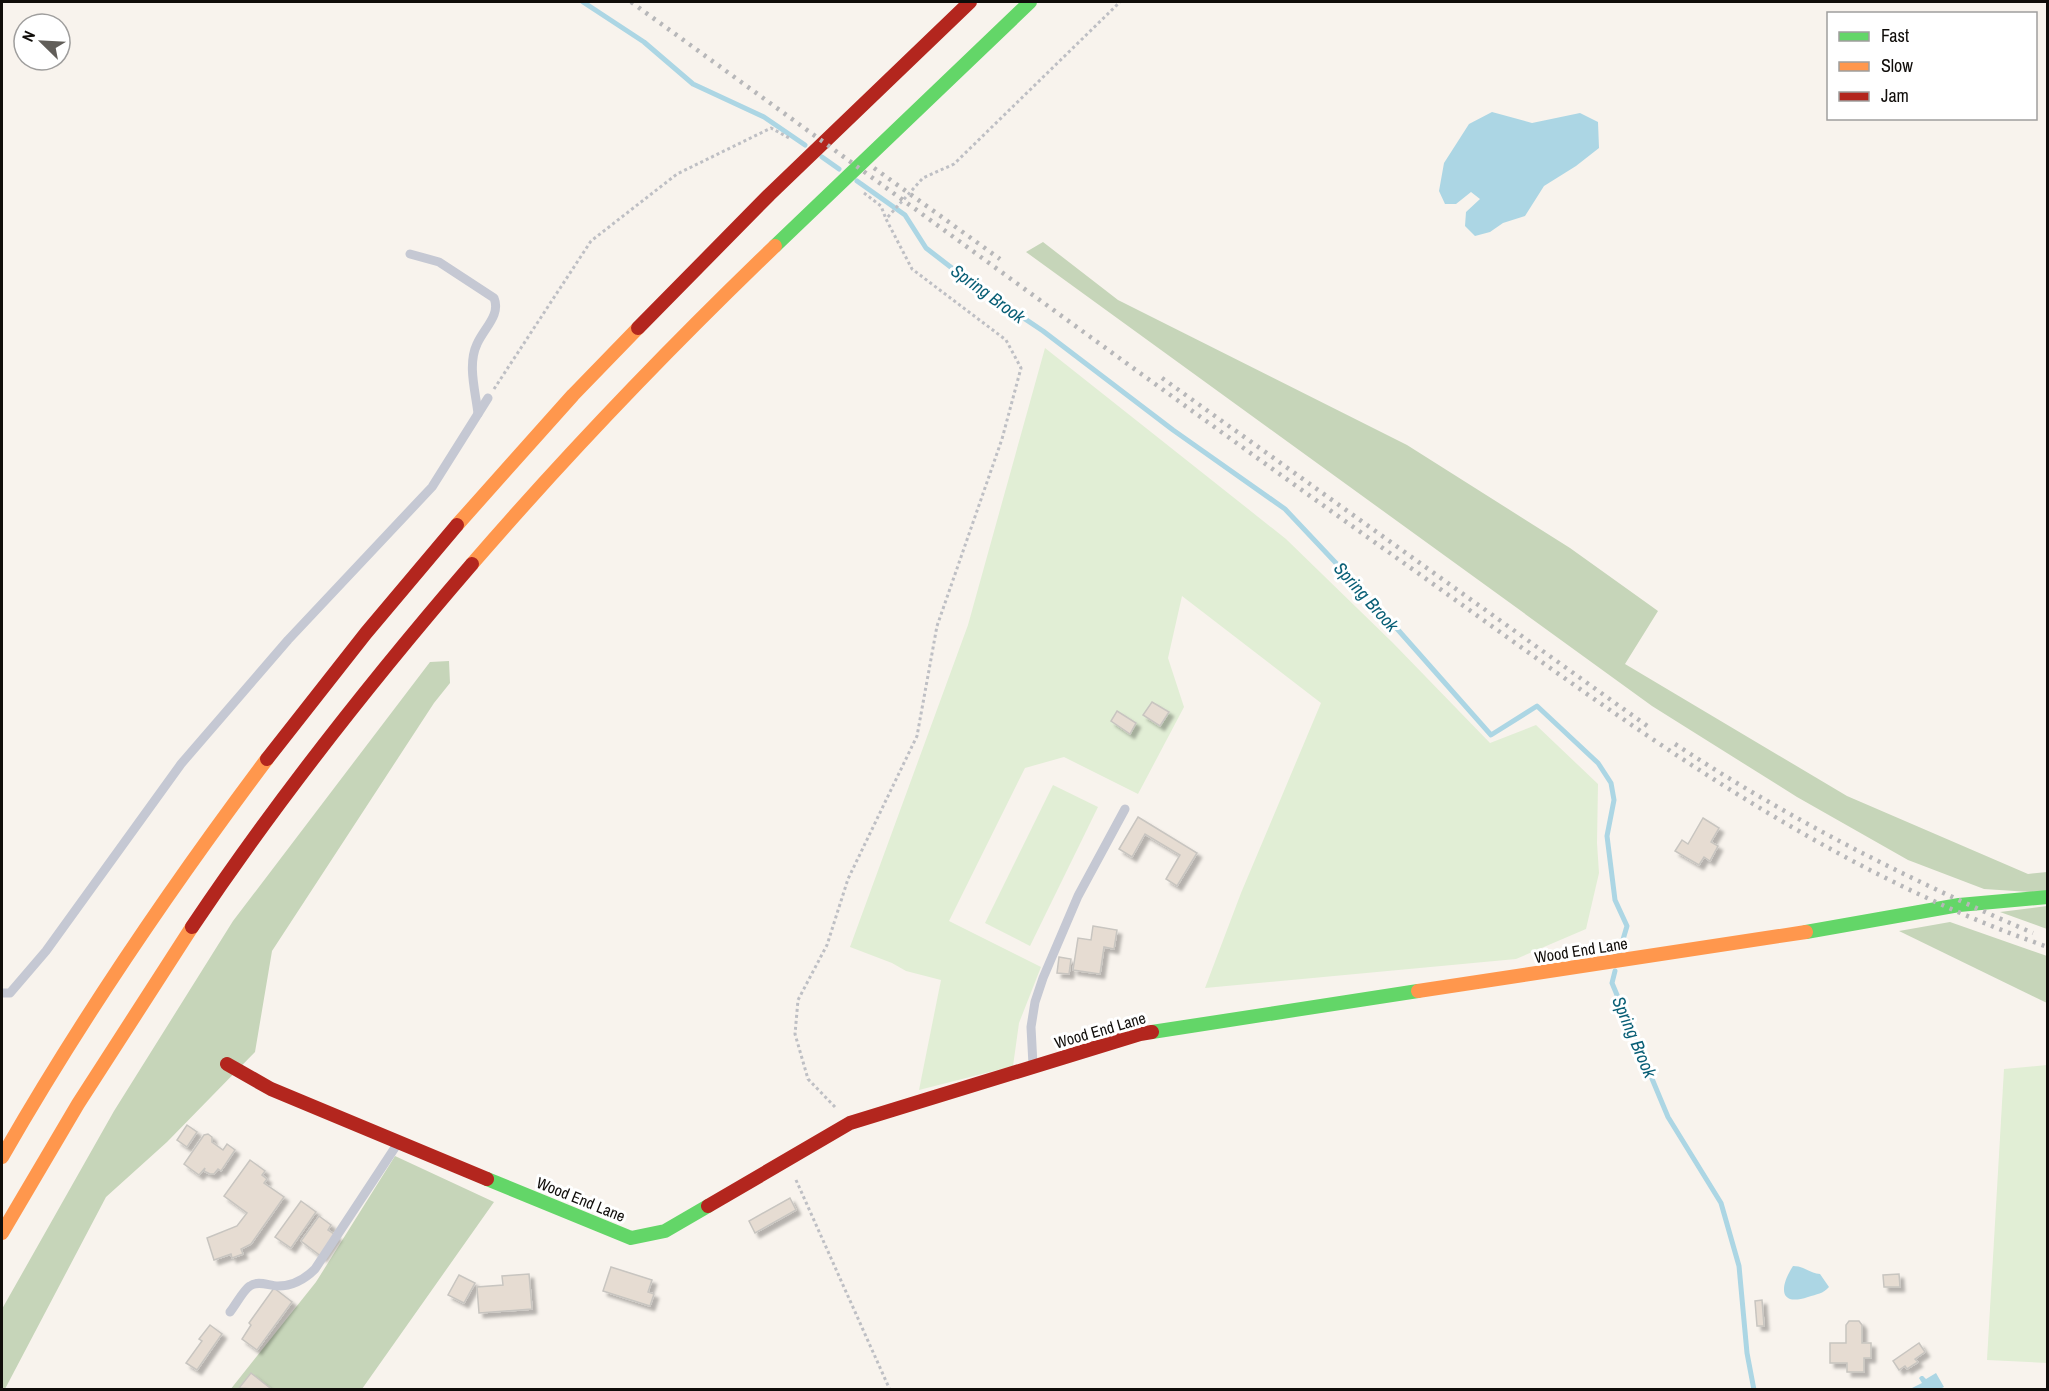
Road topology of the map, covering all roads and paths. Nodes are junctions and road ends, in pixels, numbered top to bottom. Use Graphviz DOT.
graph roads {
  1 [pos="970,2"];
  2 [pos="1030,2"];
  3 [pos="1120,2"];
  4 [pos="771,128"];
  5 [pos="410,254"];
  6 [pos="488,398"];
  7 [pos="478,414"];
  8 [pos="1125,809"];
  9 [pos="2048,897"];
  10 [pos="2,993"];
  11 [pos="227,1064"];
  12 [pos="1033,1067"];
  13 [pos="850,1123"];
  14 [pos="398,1143"];
  15 [pos="2,1157"];
  16 [pos="787,1159"];
  17 [pos="2,1233"];
  18 [pos="230,1312"];
  19 [pos="890,1389"];
  1 -- 15 [label="main road"];
  2 -- 17 [label="main road"];
  3 -- 13 [label="path"];
  4 -- 6 [label="path"];
  5 -- 7 [label="lane"];
  6 -- 7 [label="lane"];
  7 -- 10 [label="lane"];
  8 -- 12 [label="lane"];
  9 -- 12 [label="main road, Wood End Lane"];
  11 -- 14 [label="main road, Wood End Lane"];
  12 -- 13 [label="main road, Wood End Lane"];
  13 -- 16 [label="main road, Wood End Lane"];
  14 -- 16 [label="main road, Wood End Lane"];
  14 -- 18 [label="lane"];
  16 -- 19 [label="path"];
}
